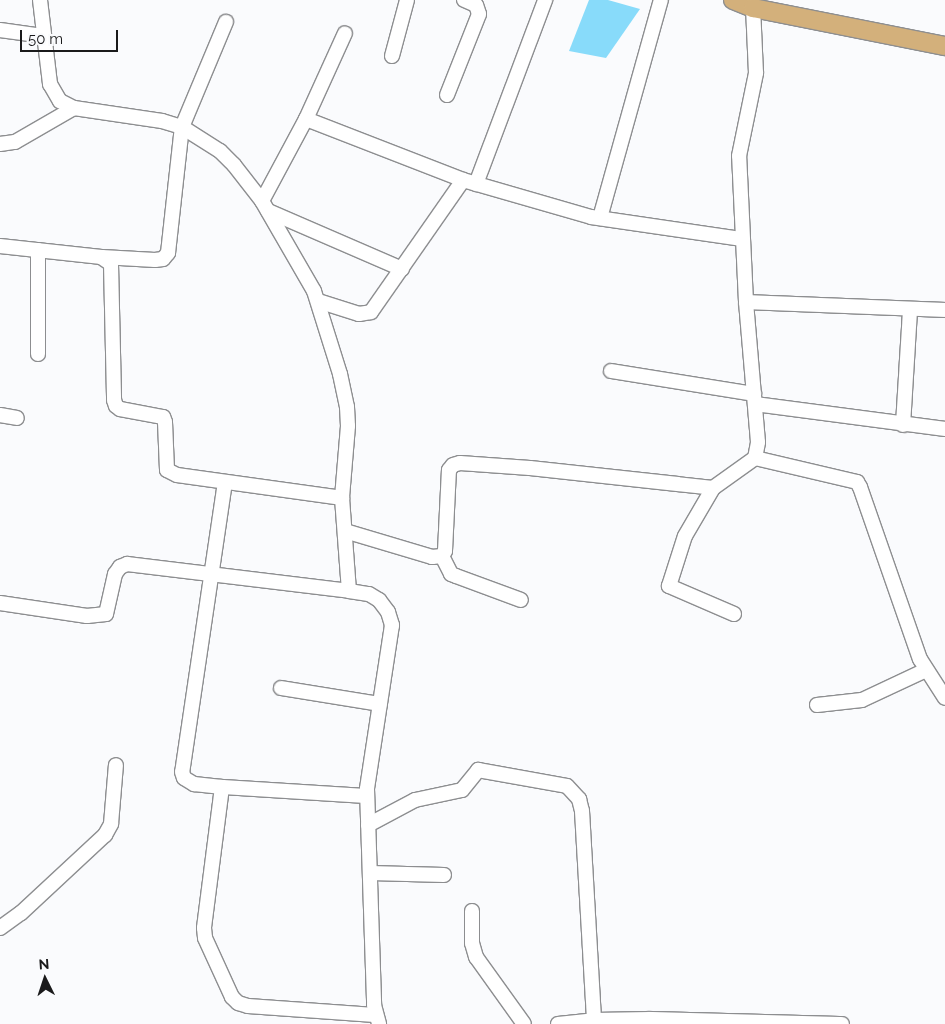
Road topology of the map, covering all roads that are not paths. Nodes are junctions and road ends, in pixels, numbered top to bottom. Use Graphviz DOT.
graph roads {
  1 [pos="40,0"];
  2 [pos="407,0"];
  3 [pos="464,0"];
  4 [pos="545,0"];
  5 [pos="661,0"];
  6 [pos="732,0"];
  7 [pos="753,8"];
  8 [pos="226,22"];
  9 [pos="0,30"];
  10 [pos="345,33"];
  11 [pos="43,36"];
  12 [pos="945,46"];
  13 [pos="392,56"];
  14 [pos="447,96"];
  15 [pos="74,108"];
  16 [pos="306,119"];
  17 [pos="182,127"];
  18 [pos="0,144"];
  19 [pos="470,182"];
  20 [pos="265,206"];
  21 [pos="600,218"];
  22 [pos="742,240"];
  23 [pos="0,246"];
  24 [pos="38,250"];
  25 [pos="101,257"];
  26 [pos="402,269"];
  27 [pos="318,301"];
  28 [pos="746,302"];
  29 [pos="910,309"];
  30 [pos="945,310"];
  31 [pos="38,354"];
  32 [pos="611,372"];
  33 [pos="754,399"];
  34 [pos="0,414"];
  35 [pos="17,418"];
  36 [pos="903,425"];
  37 [pos="945,429"];
  38 [pos="755,458"];
  39 [pos="225,482"];
  40 [pos="713,488"];
  41 [pos="342,498"];
  42 [pos="345,531"];
  43 [pos="442,556"];
  44 [pos="210,575"];
  45 [pos="350,591"];
  46 [pos="522,600"];
  47 [pos="0,603"];
  48 [pos="734,614"];
  49 [pos="926,670"];
  50 [pos="281,688"];
  51 [pos="945,698"];
  52 [pos="380,704"];
  53 [pos="817,705"];
  54 [pos="116,765"];
  55 [pos="222,787"];
  56 [pos="367,796"];
  57 [pos="368,825"];
  58 [pos="370,873"];
  59 [pos="444,875"];
  60 [pos="472,911"];
  61 [pos="0,928"];
  62 [pos="377,1019"];
  63 [pos="594,1020"];
  64 [pos="524,1024"];
  65 [pos="558,1024"];
  66 [pos="842,1024"];
  1 -- 11 [label="street"];
  2 -- 13 [label="street"];
  3 -- 14 [label="street"];
  4 -- 19 [label="street"];
  5 -- 21 [label="street"];
  6 -- 7 [label="main road"];
  7 -- 12 [label="main road"];
  7 -- 22 [label="street"];
  8 -- 17 [label="street"];
  9 -- 11 [label="street"];
  10 -- 16 [label="street"];
  11 -- 15 [label="street"];
  15 -- 17 [label="street"];
  15 -- 18 [label="street"];
  16 -- 19 [label="street"];
  16 -- 20 [label="street"];
  17 -- 20 [label="street"];
  17 -- 25 [label="street"];
  19 -- 21 [label="street"];
  19 -- 26 [label="street"];
  20 -- 26 [label="street"];
  20 -- 27 [label="street"];
  21 -- 22 [label="street"];
  22 -- 28 [label="street"];
  23 -- 24 [label="street"];
  24 -- 25 [label="street"];
  24 -- 31 [label="street"];
  25 -- 39 [label="street"];
  26 -- 27 [label="street"];
  27 -- 41 [label="street"];
  28 -- 29 [label="street"];
  28 -- 33 [label="street"];
  29 -- 30 [label="street"];
  29 -- 36 [label="street"];
  32 -- 33 [label="street"];
  33 -- 36 [label="street"];
  33 -- 38 [label="street"];
  34 -- 35 [label="street"];
  36 -- 37 [label="street"];
  38 -- 40 [label="street"];
  38 -- 49 [label="street"];
  39 -- 41 [label="street"];
  39 -- 44 [label="street"];
  40 -- 43 [label="street"];
  40 -- 48 [label="street"];
  41 -- 42 [label="street"];
  42 -- 43 [label="street"];
  42 -- 45 [label="street"];
  43 -- 46 [label="street"];
  44 -- 45 [label="street"];
  44 -- 47 [label="street"];
  44 -- 55 [label="street"];
  45 -- 52 [label="street"];
  49 -- 51 [label="street"];
  49 -- 53 [label="street"];
  50 -- 52 [label="street"];
  52 -- 56 [label="street"];
  54 -- 61 [label="street"];
  55 -- 56 [label="street"];
  55 -- 62 [label="street"];
  56 -- 57 [label="street"];
  57 -- 58 [label="street"];
  57 -- 63 [label="street"];
  58 -- 59 [label="street"];
  58 -- 62 [label="street"];
  60 -- 64 [label="street"];
  63 -- 65 [label="street"];
  63 -- 66 [label="street"];
}
